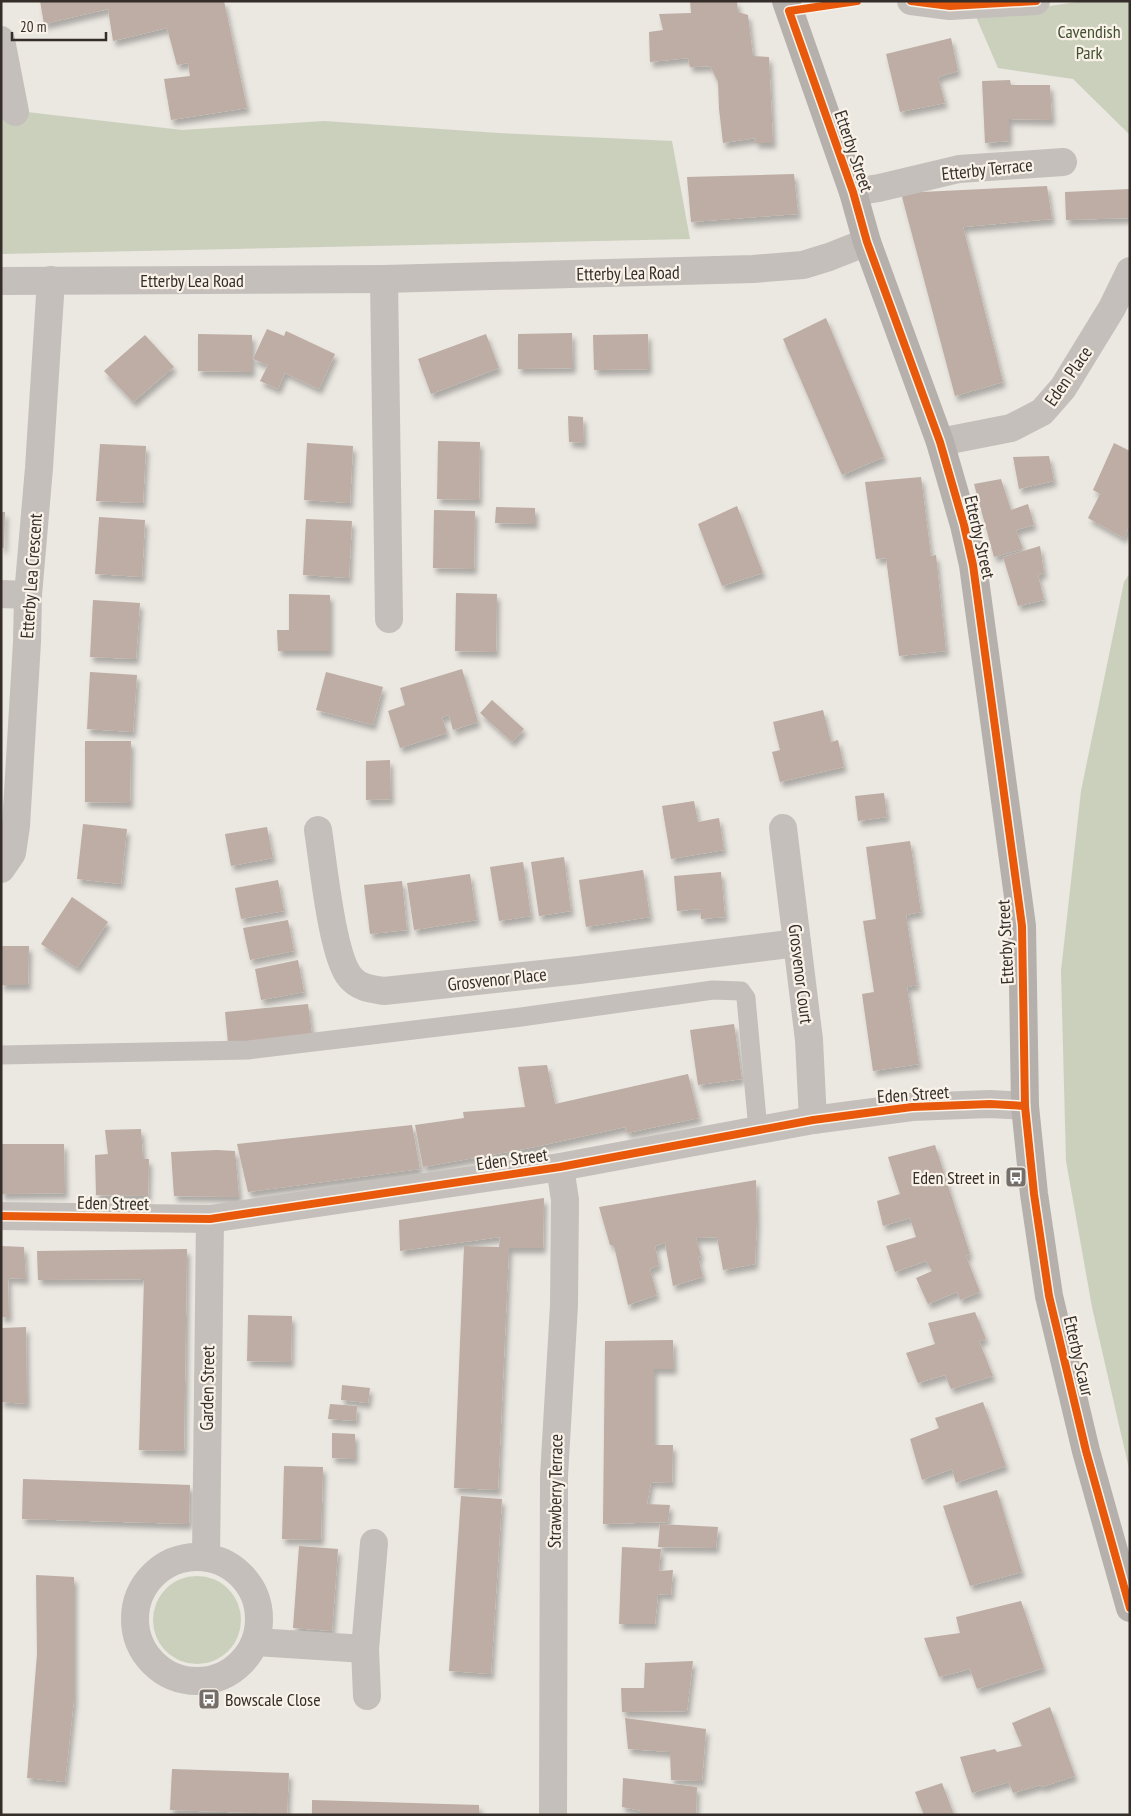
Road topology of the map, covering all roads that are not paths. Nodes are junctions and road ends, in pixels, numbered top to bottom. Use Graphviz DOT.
graph roads {
  1 [pos="786,1"];
  2 [pos="911,1"];
  3 [pos="1036,1"];
  4 [pos="950,4"];
  5 [pos="1,40"];
  6 [pos="15,112"];
  7 [pos="1063,162"];
  8 [pos="853,192"];
  9 [pos="868,242"];
  10 [pos="1130,271"];
  11 [pos="384,279"];
  12 [pos="51,280"];
  13 [pos="1,281"];
  14 [pos="940,442"];
  15 [pos="14,594"];
  16 [pos="389,619"];
  17 [pos="783,828"];
  18 [pos="318,830"];
  19 [pos="1,869"];
  20 [pos="797,943"];
  21 [pos="1,1055"];
  22 [pos="1025,1106"];
  23 [pos="813,1120"];
  24 [pos="758,1130"];
  25 [pos="560,1167"];
  26 [pos="1,1216"];
  27 [pos="210,1219"];
  28 [pos="374,1543"];
  29 [pos="206,1557"];
  30 [pos="1130,1608"];
  31 [pos="256,1642"];
  32 [pos="365,1649"];
  33 [pos="367,1696"];
  34 [pos="553,1815"];
  1 -- 8 [label="street, Etterby Street"];
  2 -- 4 [label="street"];
  3 -- 4 [label="street"];
  5 -- 6 [label="street"];
  7 -- 8 [label="street, Etterby Terrace"];
  8 -- 9 [label="street, Etterby Street"];
  9 -- 11 [label="street, Etterby Lea Road"];
  9 -- 14 [label="street, Etterby Street"];
  10 -- 14 [label="street, Eden Place"];
  11 -- 12 [label="street, Etterby Lea Road"];
  11 -- 16 [label="street"];
  12 -- 13 [label="street, Etterby Lea Road"];
  12 -- 15 [label="street, Etterby Lea Crescent"];
  14 -- 22 [label="street, Etterby Street"];
  15 -- 19 [label="street, Etterby Lea Crescent"];
  17 -- 20 [label="street, Grosvenor Court"];
  18 -- 20 [label="street, Grosvenor Place"];
  20 -- 23 [label="street, Grosvenor Court"];
  21 -- 24 [label="lane"];
  22 -- 23 [label="street, Eden Street"];
  22 -- 30 [label="street, Etterby Scaur"];
  23 -- 24 [label="street, Eden Street"];
  24 -- 25 [label="street, Eden Street"];
  25 -- 27 [label="street, Eden Street"];
  25 -- 34 [label="street, Strawberry Terrace"];
  26 -- 27 [label="street, Eden Street"];
  27 -- 29 [label="street, Garden Street"];
  28 -- 32 [label="street"];
  29 -- 31 [label="street"];
  29 -- 31 [label="street"];
  31 -- 32 [label="street"];
  32 -- 33 [label="street"];
}
